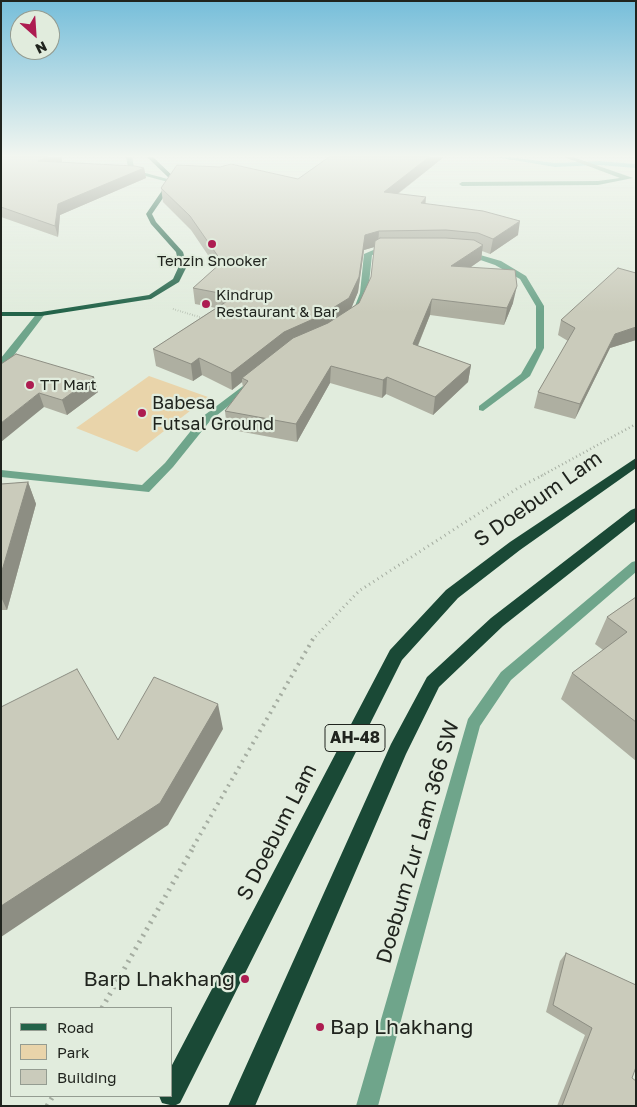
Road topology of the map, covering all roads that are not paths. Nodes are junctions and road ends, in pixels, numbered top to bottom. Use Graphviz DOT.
graph roads {
  1 [pos="153,209"];
  2 [pos="401,249"];
  3 [pos="453,250"];
  4 [pos="1,314"];
  5 [pos="41,314"];
  6 [pos="354,316"];
  7 [pos="1,362"];
  8 [pos="259,376"];
  9 [pos="483,408"];
  10 [pos="636,462"];
  11 [pos="1,473"];
  12 [pos="636,513"];
  13 [pos="636,565"];
  14 [pos="172,1093"];
  15 [pos="241,1106"];
  16 [pos="367,1106"];
  1 -- 5 [label="main road"];
  2 -- 6 [label="street"];
  3 -- 9 [label="street"];
  4 -- 5 [label="main road"];
  5 -- 7 [label="street"];
  8 -- 11 [label="street"];
  10 -- 14 [label="highway, S Doebum Lam / AH-48"];
  12 -- 15 [label="highway, AH-48"];
  13 -- 16 [label="street, Doebum Zur Lam 366 SW"];
}
